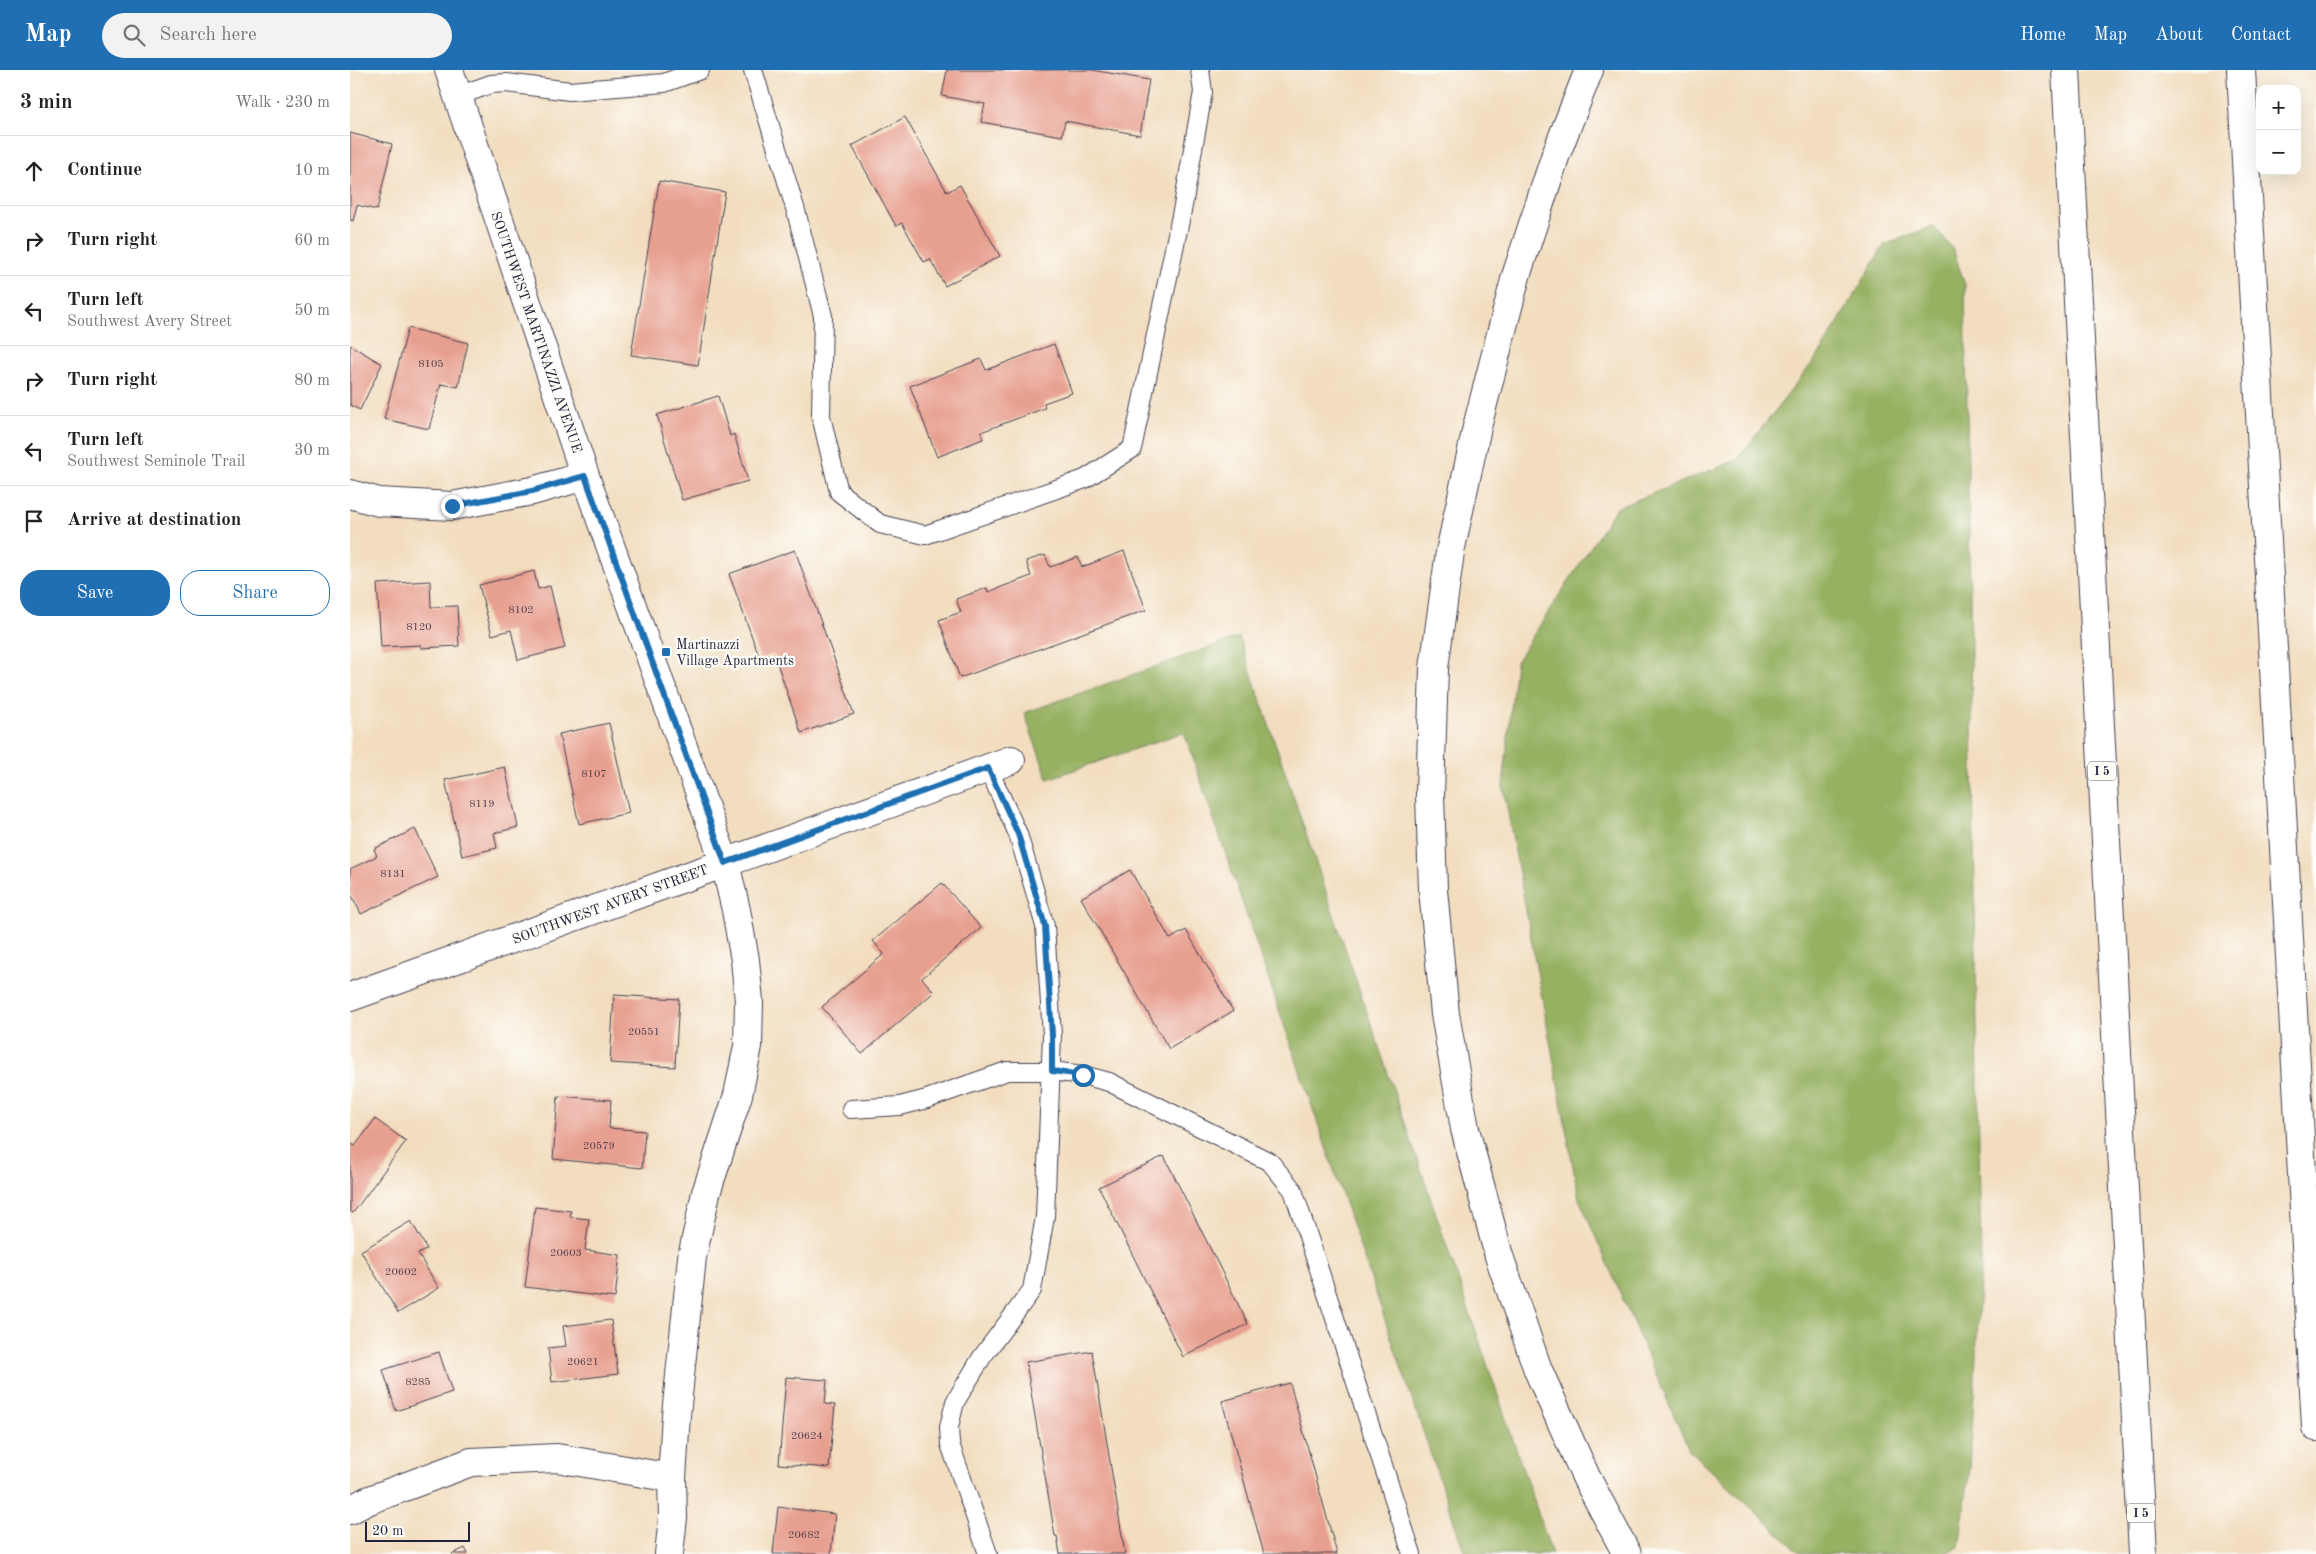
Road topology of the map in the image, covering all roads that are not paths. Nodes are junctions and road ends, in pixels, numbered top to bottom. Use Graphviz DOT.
graph roads {
  1 [pos="449,70"];
  2 [pos="700,70"];
  3 [pos="753,70"];
  4 [pos="1200,70"];
  5 [pos="1589,70"];
  6 [pos="2066,70"];
  7 [pos="2241,70"];
  8 [pos="458,96"];
  9 [pos="585,476"];
  10 [pos="350,494"];
  11 [pos="999,764"];
  12 [pos="725,863"];
  13 [pos="350,997"];
  14 [pos="1052,1071"];
  15 [pos="851,1109"];
  16 [pos="2316,1427"];
  17 [pos="672,1478"];
  18 [pos="350,1510"];
  19 [pos="669,1554"];
  20 [pos="988,1554"];
  21 [pos="1412,1554"];
  22 [pos="1627,1554"];
  23 [pos="2143,1554"];
  1 -- 8 [label="main road, SOUTHWEST MARTINAZZI AVENUE"];
  2 -- 8 [label="lane"];
  3 -- 4 [label="lane"];
  5 -- 22 [label="main road"];
  6 -- 23 [label="main road, I 5"];
  7 -- 16 [label="main road"];
  8 -- 9 [label="main road, SOUTHWEST MARTINAZZI AVENUE"];
  9 -- 10 [label="main road"];
  9 -- 12 [label="main road, SOUTHWEST MARTINAZZI AVENUE"];
  11 -- 12 [label="main road, SOUTHWEST AVERY STREET"];
  11 -- 14 [label="lane"];
  12 -- 13 [label="main road, SOUTHWEST AVERY STREET"];
  12 -- 17 [label="main road, SOUTHWEST MARTINAZZI AVENUE"];
  14 -- 15 [label="lane"];
  14 -- 20 [label="lane"];
  14 -- 21 [label="lane"];
  17 -- 18 [label="main road"];
  17 -- 19 [label="main road, SOUTHWEST MARTINAZZI AVENUE"];
}
